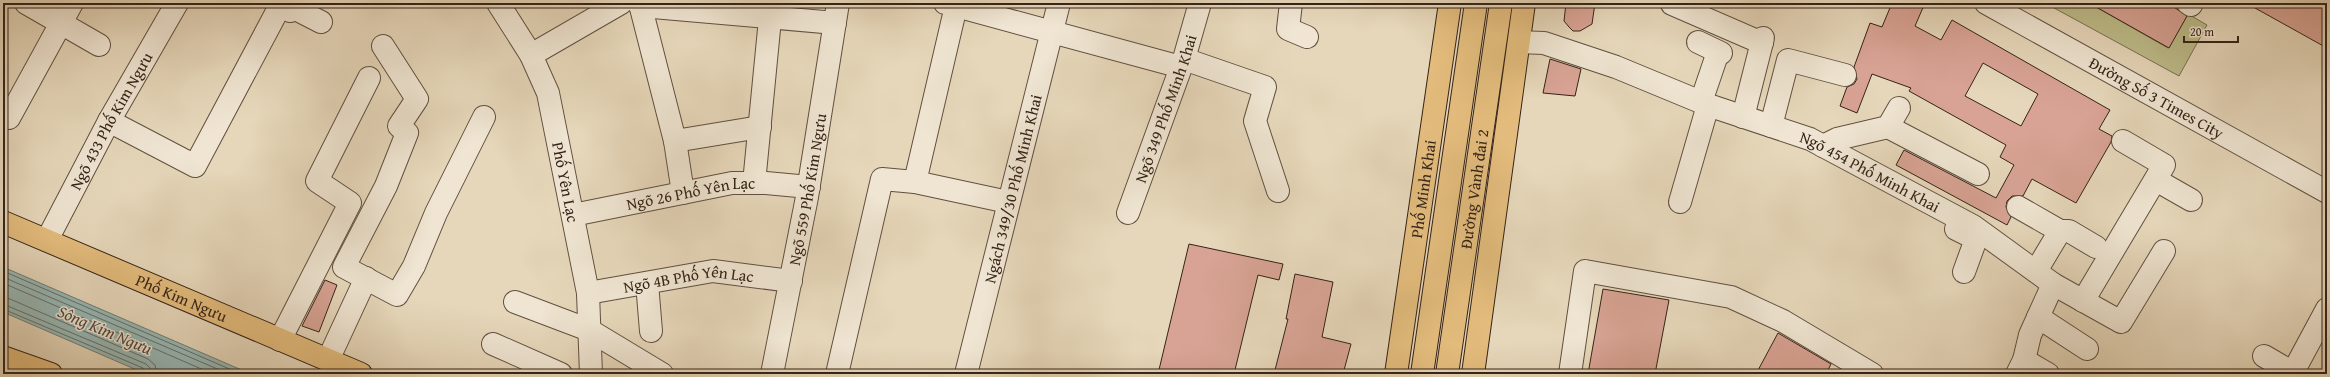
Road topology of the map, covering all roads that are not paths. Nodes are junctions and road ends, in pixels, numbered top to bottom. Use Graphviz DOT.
graph roads {
  1 [pos="26,3"];
  2 [pos="72,3"];
  3 [pos="177,3"];
  4 [pos="498,3"];
  5 [pos="633,3"];
  6 [pos="1059,3"];
  7 [pos="1200,3"];
  8 [pos="1290,3"];
  9 [pos="1450,3"];
  10 [pos="1476,3"];
  11 [pos="1501,3"];
  12 [pos="1524,3"];
  13 [pos="1986,3"];
  14 [pos="2188,3"];
  15 [pos="2192,3"];
  16 [pos="950,4"];
  17 [pos="1672,4"];
  18 [pos="287,7"];
  19 [pos="836,13"];
  20 [pos="770,18"];
  21 [pos="61,22"];
  22 [pos="321,22"];
  23 [pos="1050,32"];
  24 [pos="1306,37"];
  25 [pos="1519,42"];
  26 [pos="1698,42"];
  27 [pos="99,45"];
  28 [pos="383,46"];
  29 [pos="531,55"];
  30 [pos="1182,63"];
  31 [pos="1845,75"];
  32 [pos="369,78"];
  33 [pos="1704,103"];
  34 [pos="1899,108"];
  35 [pos="484,117"];
  36 [pos="1743,117"];
  37 [pos="9,118"];
  38 [pos="109,121"];
  39 [pos="1771,126"];
  40 [pos="760,127"];
  41 [pos="1888,127"];
  42 [pos="675,141"];
  43 [pos="2124,141"];
  44 [pos="1816,143"];
  45 [pos="1978,174"];
  46 [pos="2156,180"];
  47 [pos="915,182"];
  48 [pos="754,183"];
  49 [pos="809,187"];
  50 [pos="1278,191"];
  51 [pos="2327,192"];
  52 [pos="683,193"];
  53 [pos="2191,200"];
  54 [pos="1008,202"];
  55 [pos="1680,202"];
  56 [pos="2018,207"];
  57 [pos="1128,213"];
  58 [pos="573,215"];
  59 [pos="3,222"];
  60 [pos="2060,231"];
  61 [pos="46,240"];
  62 [pos="2096,247"];
  63 [pos="2164,251"];
  64 [pos="2036,271"];
  65 [pos="1964,272"];
  66 [pos="366,278"];
  67 [pos="791,281"];
  68 [pos="647,282"];
  69 [pos="2053,284"];
  70 [pos="588,293"];
  71 [pos="2083,301"];
  72 [pos="515,302"];
  73 [pos="2327,309"];
  74 [pos="2038,317"];
  75 [pos="588,330"];
  76 [pos="651,331"];
  77 [pos="2321,336"];
  78 [pos="280,340"];
  79 [pos="493,344"];
  80 [pos="2087,349"];
  81 [pos="2264,356"];
  82 [pos="3,357"];
  83 [pos="328,360"];
  84 [pos="2021,367"];
  85 [pos="51,374"];
  86 [pos="361,374"];
  87 [pos="561,374"];
  88 [pos="591,374"];
  89 [pos="662,374"];
  90 [pos="772,374"];
  91 [pos="837,374"];
  92 [pos="966,374"];
  93 [pos="1396,374"];
  94 [pos="1422,374"];
  95 [pos="1447,374"];
  96 [pos="1473,374"];
  97 [pos="1570,374"];
  98 [pos="1872,374"];
  99 [pos="2048,374"];
  100 [pos="2293,374"];
  1 -- 21 [label="street"];
  2 -- 21 [label="street"];
  3 -- 38 [label="street, Ngõ 433 Phố Kim Ngưu"];
  4 -- 29 [label="street, Phố Yên Lạc"];
  5 -- 20 [label="street"];
  5 -- 29 [label="street"];
  5 -- 42 [label="street"];
  6 -- 23 [label="street, Ngách 349/30 Phố Minh Khai"];
  7 -- 30 [label="street, Ngõ 349 Phố Minh Khai"];
  8 -- 24 [label="street"];
  9 -- 93 [label="main road, Phố Minh Khai"];
  10 -- 94 [label="main road, Đường Vành đai 2"];
  11 -- 95 [label="main road, Đường Vành đai 2"];
  12 -- 25 [label="main road"];
  13 -- 51 [label="street, Đường Số 3 Times City"];
  14 -- 15 [label="street"];
  16 -- 23 [label="street"];
  16 -- 47 [label="street"];
  17 -- 36 [label="street"];
  18 -- 22 [label="street"];
  18 -- 38 [label="street"];
  19 -- 20 [label="street"];
  19 -- 49 [label="street, Ngõ 559 Phố Kim Ngưu"];
  20 -- 40 [label="street"];
  21 -- 27 [label="street"];
  21 -- 37 [label="street"];
  23 -- 30 [label="street"];
  23 -- 54 [label="street, Ngách 349/30 Phố Minh Khai"];
  25 -- 33 [label="street, Ngõ 454 Phố Minh Khai"];
  25 -- 96 [label="main road"];
  26 -- 33 [label="street"];
  28 -- 66 [label="street"];
  29 -- 58 [label="street, Phố Yên Lạc"];
  30 -- 50 [label="street"];
  30 -- 57 [label="street, Ngõ 349 Phố Minh Khai"];
  31 -- 39 [label="street"];
  32 -- 78 [label="street"];
  33 -- 36 [label="street, Ngõ 454 Phố Minh Khai"];
  33 -- 55 [label="street"];
  34 -- 41 [label="street"];
  35 -- 66 [label="street"];
  36 -- 39 [label="street, Ngõ 454 Phố Minh Khai"];
  38 -- 61 [label="street, Ngõ 433 Phố Kim Ngưu"];
  39 -- 44 [label="street, Ngõ 454 Phố Minh Khai"];
  40 -- 42 [label="street"];
  40 -- 48 [label="street"];
  41 -- 44 [label="street"];
  41 -- 45 [label="street"];
  42 -- 52 [label="street"];
  43 -- 46 [label="street"];
  44 -- 64 [label="street, Ngõ 454 Phố Minh Khai"];
  44 -- 65 [label="street"];
  46 -- 53 [label="street"];
  46 -- 71 [label="street"];
  47 -- 54 [label="street"];
  47 -- 91 [label="street"];
  48 -- 49 [label="street, Ngõ 26 Phố Yên Lạc"];
  48 -- 52 [label="street, Ngõ 26 Phố Yên Lạc"];
  49 -- 67 [label="street, Ngõ 559 Phố Kim Ngưu"];
  52 -- 58 [label="street, Ngõ 26 Phố Yên Lạc"];
  54 -- 92 [label="street, Ngách 349/30 Phố Minh Khai"];
  56 -- 60 [label="street"];
  58 -- 70 [label="street, Phố Yên Lạc"];
  59 -- 61 [label="main road, Phố Kim Ngưu"];
  60 -- 62 [label="street"];
  60 -- 64 [label="street"];
  61 -- 78 [label="main road, Phố Kim Ngưu"];
  63 -- 71 [label="street, Ngõ 454 Phố Minh Khai"];
  64 -- 69 [label="street, Ngõ 454 Phố Minh Khai"];
  66 -- 83 [label="street"];
  67 -- 68 [label="street, Ngõ 4B Phố Yên Lạc"];
  67 -- 90 [label="street, Ngõ 559 Phố Kim Ngưu"];
  68 -- 70 [label="street, Ngõ 4B Phố Yên Lạc"];
  68 -- 76 [label="street"];
  69 -- 71 [label="street, Ngõ 454 Phố Minh Khai"];
  69 -- 74 [label="street"];
  70 -- 75 [label="street, Phố Yên Lạc"];
  72 -- 75 [label="street"];
  73 -- 77 [label="street"];
  74 -- 80 [label="street"];
  74 -- 84 [label="street"];
  75 -- 88 [label="street, Phố Yên Lạc"];
  75 -- 89 [label="street"];
  77 -- 100 [label="street"];
  78 -- 83 [label="main road, Phố Kim Ngưu"];
  79 -- 87 [label="street"];
  81 -- 100 [label="street"];
  82 -- 85 [label="main road"];
  83 -- 86 [label="main road, Phố Kim Ngưu"];
  84 -- 99 [label="street"];
  97 -- 98 [label="street"];
}
